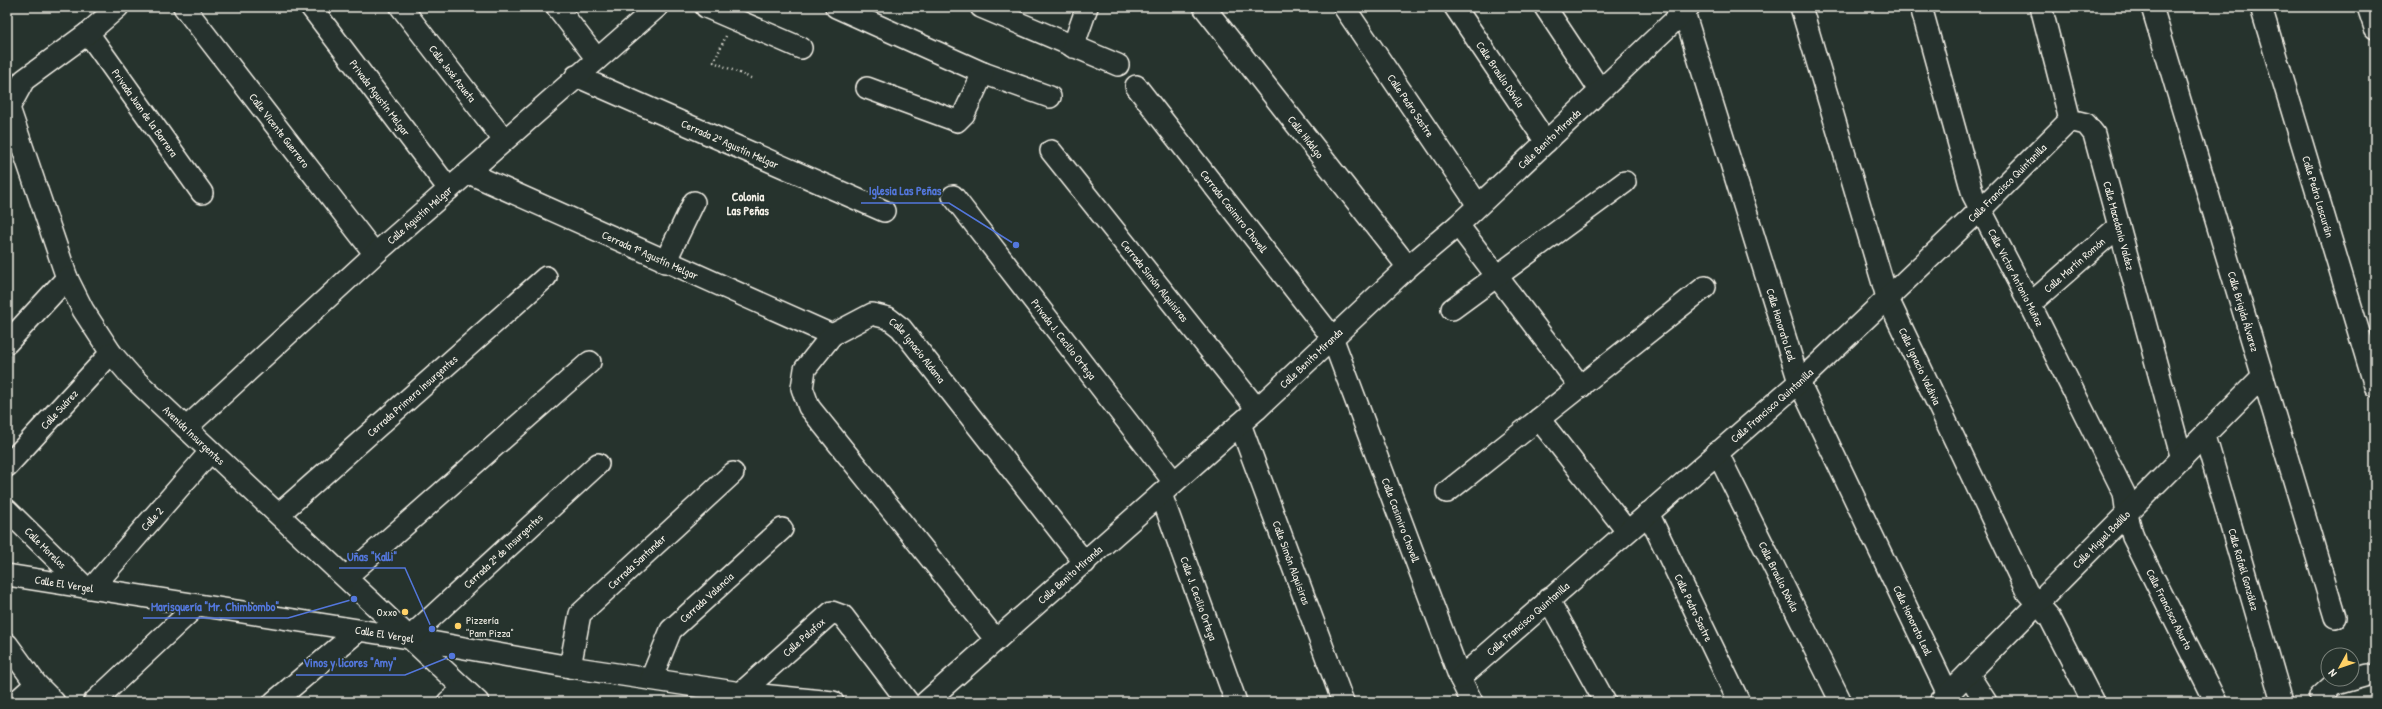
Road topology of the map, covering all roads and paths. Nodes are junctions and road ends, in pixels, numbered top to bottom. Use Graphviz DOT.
graph roads {
  1 [pos="118,7"];
  2 [pos="184,7"];
  3 [pos="311,7"];
  4 [pos="402,7"];
  5 [pos="557,7"];
  6 [pos="657,7"];
  7 [pos="706,7"];
  8 [pos="836,7"];
  9 [pos="981,7"];
  10 [pos="1087,7"];
  11 [pos="1204,7"];
  12 [pos="1344,7"];
  13 [pos="1455,7"];
  14 [pos="1545,7"];
  15 [pos="1801,7"];
  16 [pos="1920,7"];
  17 [pos="2041,7"];
  18 [pos="2152,7"];
  19 [pos="2262,7"];
  20 [pos="2368,7"];
  21 [pos="1684,9"];
  22 [pos="734,20"];
  23 [pos="2375,28"];
  24 [pos="88,33"];
  25 [pos="1073,47"];
  26 [pos="801,48"];
  27 [pos="597,59"];
  28 [pos="1118,65"];
  29 [pos="983,73"];
  30 [pos="576,76"];
  31 [pos="753,79"];
  32 [pos="1136,86"];
  33 [pos="867,88"];
  34 [pos="1600,90"];
  35 [pos="1050,97"];
  36 [pos="8,106"];
  37 [pos="2070,120"];
  38 [pos="504,140"];
  39 [pos="1546,142"];
  40 [pos="1051,151"];
  41 [pos="469,173"];
  42 [pos="1626,182"];
  43 [pos="449,189"];
  44 [pos="202,193"];
  45 [pos="953,196"];
  46 [pos="694,202"];
  47 [pos="1478,205"];
  48 [pos="1981,209"];
  49 [pos="884,211"];
  50 [pos="1458,225"];
  51 [pos="2119,226"];
  52 [pos="375,254"];
  53 [pos="665,262"];
  54 [pos="1408,267"];
  55 [pos="1497,276"];
  56 [pos="546,277"];
  57 [pos="67,278"];
  58 [pos="1704,287"];
  59 [pos="1887,297"];
  60 [pos="2030,304"];
  61 [pos="1452,309"];
  62 [pos="832,335"];
  63 [pos="1332,337"];
  64 [pos="7,343"];
  65 [pos="111,353"];
  66 [pos="590,362"];
  67 [pos="2262,377"];
  68 [pos="1799,382"];
  69 [pos="2375,386"];
  70 [pos="1581,387"];
  71 [pos="1257,409"];
  72 [pos="1539,419"];
  73 [pos="1240,424"];
  74 [pos="186,428"];
  75 [pos="2204,436"];
  76 [pos="210,452"];
  77 [pos="1717,452"];
  78 [pos="2182,459"];
  79 [pos="598,464"];
  80 [pos="7,466"];
  81 [pos="733,473"];
  82 [pos="1167,488"];
  83 [pos="1447,492"];
  84 [pos="7,510"];
  85 [pos="1648,513"];
  86 [pos="279,514"];
  87 [pos="2127,515"];
  88 [pos="782,529"];
  89 [pos="1627,531"];
  90 [pos="1085,563"];
  91 [pos="7,575"];
  92 [pos="346,577"];
  93 [pos="88,586"];
  94 [pos="1548,599"];
  95 [pos="2037,603"];
  96 [pos="196,606"];
  97 [pos="2335,617"];
  98 [pos="358,631"];
  99 [pos="409,638"];
  100 [pos="996,640"];
  101 [pos="7,644"];
  102 [pos="570,667"];
  103 [pos="1968,674"];
  104 [pos="2368,675"];
  105 [pos="1460,678"];
  106 [pos="651,679"];
  107 [pos="36,684"];
  108 [pos="471,695"];
  109 [pos="724,695"];
  110 [pos="1944,698"];
  111 [pos="16,702"];
  112 [pos="54,702"];
  113 [pos="94,702"];
  114 [pos="274,702"];
  115 [pos="448,702"];
  116 [pos="820,702"];
  117 [pos="908,702"];
  118 [pos="926,702"];
  119 [pos="1236,702"];
  120 [pos="1343,702"];
  121 [pos="1472,702"];
  122 [pos="1605,702"];
  123 [pos="1739,702"];
  124 [pos="1841,702"];
  125 [pos="1986,702"];
  126 [pos="2093,702"];
  127 [pos="2216,702"];
  128 [pos="2282,702"];
  129 [pos="2320,702"];
  1 -- 24 [label="street"];
  2 -- 52 [label="street, Calle Vicente Guerrero"];
  3 -- 43 [label="street, Privada Agustín Melgar"];
  4 -- 38 [label="street, Calle José Azueta"];
  5 -- 27 [label="street"];
  6 -- 27 [label="street, Calle Agustín Melgar"];
  7 -- 22 [label="street"];
  8 -- 29 [label="street"];
  9 -- 25 [label="street"];
  10 -- 25 [label="street"];
  11 -- 54 [label="street, Calle Hidalgo"];
  12 -- 47 [label="street, Calle Pedro Sastre"];
  13 -- 39 [label="street, Calle Braulio Dávila"];
  14 -- 34 [label="street"];
  15 -- 59 [label="street, Calle Ignacio Valdivia"];
  16 -- 48 [label="street, Calle Víctor Antonio Muñoz"];
  17 -- 37 [label="street"];
  18 -- 67 [label="street, Calle Brigida Álvarez"];
  19 -- 69 [label="street, Calle Pedro Lascuráin"];
  20 -- 23 [label="street"];
  21 -- 34 [label="street, Calle Benito Miranda"];
  21 -- 68 [label="street, Calle Honorato Leal"];
  22 -- 26 [label="street"];
  22 -- 31 [label="path"];
  24 -- 36 [label="street"];
  24 -- 44 [label="street, Privada Juan de la Barrera"];
  25 -- 28 [label="street"];
  27 -- 30 [label="street, Calle Agustín Melgar"];
  29 -- 33 [label="street"];
  29 -- 35 [label="street"];
  30 -- 38 [label="street, Calle Agustín Melgar"];
  30 -- 49 [label="street, Cerrada 2ª Agustín Melgar"];
  32 -- 63 [label="street, Cerrada Casimiro Chovell"];
  34 -- 39 [label="street, Calle Benito Miranda"];
  36 -- 57 [label="street, Avenida Insurgentes"];
  37 -- 48 [label="street, Calle Francisco Quintanilla"];
  37 -- 51 [label="street, Calle Macedonio Valdez"];
  38 -- 41 [label="street, Calle Agustín Melgar"];
  39 -- 47 [label="street, Calle Benito Miranda"];
  40 -- 71 [label="street, Cerrada Simón Alquisiras"];
  41 -- 43 [label="street, Calle Agustín Melgar"];
  41 -- 53 [label="street, Cerrada 1ª Agustín Melgar"];
  42 -- 55 [label="street"];
  43 -- 52 [label="street, Calle Agustín Melgar"];
  45 -- 82 [label="street, Privada J. Cecilio Ortega"];
  46 -- 53 [label="street"];
  47 -- 50 [label="street, Calle Benito Miranda"];
  48 -- 59 [label="street, Calle Francisco Quintanilla"];
  48 -- 60 [label="street, Calle Víctor Antonio Muñoz"];
  50 -- 54 [label="street, Calle Benito Miranda"];
  50 -- 55 [label="street"];
  51 -- 60 [label="street, Calle Martín Romón"];
  51 -- 78 [label="street, Calle Macedonio Valdez"];
  52 -- 74 [label="street, Calle Agustín Melgar"];
  53 -- 62 [label="street, Cerrada 1ª Agustín Melgar"];
  54 -- 63 [label="street, Calle Benito Miranda"];
  55 -- 61 [label="street"];
  55 -- 70 [label="street"];
  56 -- 86 [label="street, Cerrada Primera Insurgentes"];
  57 -- 64 [label="street"];
  57 -- 65 [label="street, Avenida Insurgentes"];
  58 -- 70 [label="street"];
  59 -- 68 [label="street, Calle Francisco Quintanilla"];
  59 -- 95 [label="street, Calle Ignacio Valdivia"];
  60 -- 87 [label="street, Calle Víctor Antonio Muñoz"];
  62 -- 90 [label="street, Calle Ignacio Aldama"];
  62 -- 100 [label="street, Calle Ignacio Aldama"];
  63 -- 71 [label="street, Calle Benito Miranda"];
  63 -- 105 [label="street, Calle Casimiro Chovell"];
  65 -- 74 [label="street, Avenida Insurgentes"];
  65 -- 80 [label="street, Calle Suárez"];
  66 -- 92 [label="street"];
  67 -- 75 [label="street, Calle Miguel Badillo"];
  67 -- 97 [label="street, Calle Brigida Álvarez"];
  68 -- 77 [label="street, Calle Francisco Quintanilla"];
  68 -- 110 [label="street, Calle Honorato Leal"];
  70 -- 72 [label="street"];
  71 -- 73 [label="street, Calle Benito Miranda"];
  72 -- 83 [label="street"];
  72 -- 89 [label="street"];
  73 -- 82 [label="street, Calle Benito Miranda"];
  73 -- 120 [label="street, Calle Simón Alquisiras"];
  74 -- 76 [label="street, Avenida Insurgentes"];
  75 -- 78 [label="street, Calle Miguel Badillo"];
  75 -- 128 [label="street, Calle Rafaél González"];
  76 -- 86 [label="street, Avenida Insurgentes"];
  76 -- 93 [label="street, Calle 2"];
  77 -- 85 [label="street, Calle Francisco Quintanilla"];
  77 -- 124 [label="street, Calle Braulio Dávila"];
  78 -- 87 [label="street, Calle Miguel Badillo"];
  79 -- 99 [label="street, Cerrada 2ª de Insurgentes"];
  81 -- 102 [label="street, Cerrada Santander"];
  82 -- 90 [label="street, Calle Benito Miranda"];
  82 -- 119 [label="street, Calle J. Cecilio Ortega"];
  84 -- 93 [label="street, Calle Morelos"];
  85 -- 89 [label="street, Calle Francisco Quintanilla"];
  85 -- 123 [label="street, Calle Pedro Sastre"];
  86 -- 92 [label="street, Avenida Insurgentes"];
  87 -- 95 [label="street, Calle Miguel Badillo"];
  87 -- 127 [label="street, Calle Francisca Aburto"];
  88 -- 106 [label="street, Cerrada Valencia"];
  89 -- 94 [label="street, Calle Francisco Quintanilla"];
  90 -- 100 [label="street, Calle Benito Miranda"];
  91 -- 93 [label="street, Calle El Vergel"];
  92 -- 99 [label="street, Avenida Insurgentes"];
  93 -- 96 [label="street, Calle El Vergel"];
  94 -- 105 [label="street, Calle Francisco Quintanilla"];
  94 -- 122 [label="street"];
  95 -- 103 [label="street, Calle Miguel Badillo"];
  95 -- 126 [label="street, Calle Ignacio Valdivia"];
  96 -- 98 [label="street, Calle El Vergel"];
  96 -- 113 [label="street"];
  98 -- 99 [label="street, Calle El Vergel"];
  98 -- 114 [label="street"];
  99 -- 102 [label="street, Calle El Vergel"];
  99 -- 108 [label="street, Avenida Insurgentes"];
  100 -- 118 [label="street, Calle Benito Miranda"];
  101 -- 107 [label="street"];
  102 -- 106 [label="street, Calle El Vergel"];
  103 -- 110 [label="street, Calle Miguel Badillo"];
  103 -- 125 [label="street"];
  104 -- 129 [label="street"];
  105 -- 121 [label="street, Calle Casimiro Chovell"];
  106 -- 109 [label="street, Calle El Vergel"];
  107 -- 111 [label="street"];
  107 -- 112 [label="street"];
  108 -- 115 [label="street"];
  109 -- 116 [label="street, Calle El Vergel"];
  109 -- 117 [label="street, Calle Palafox"];
}
